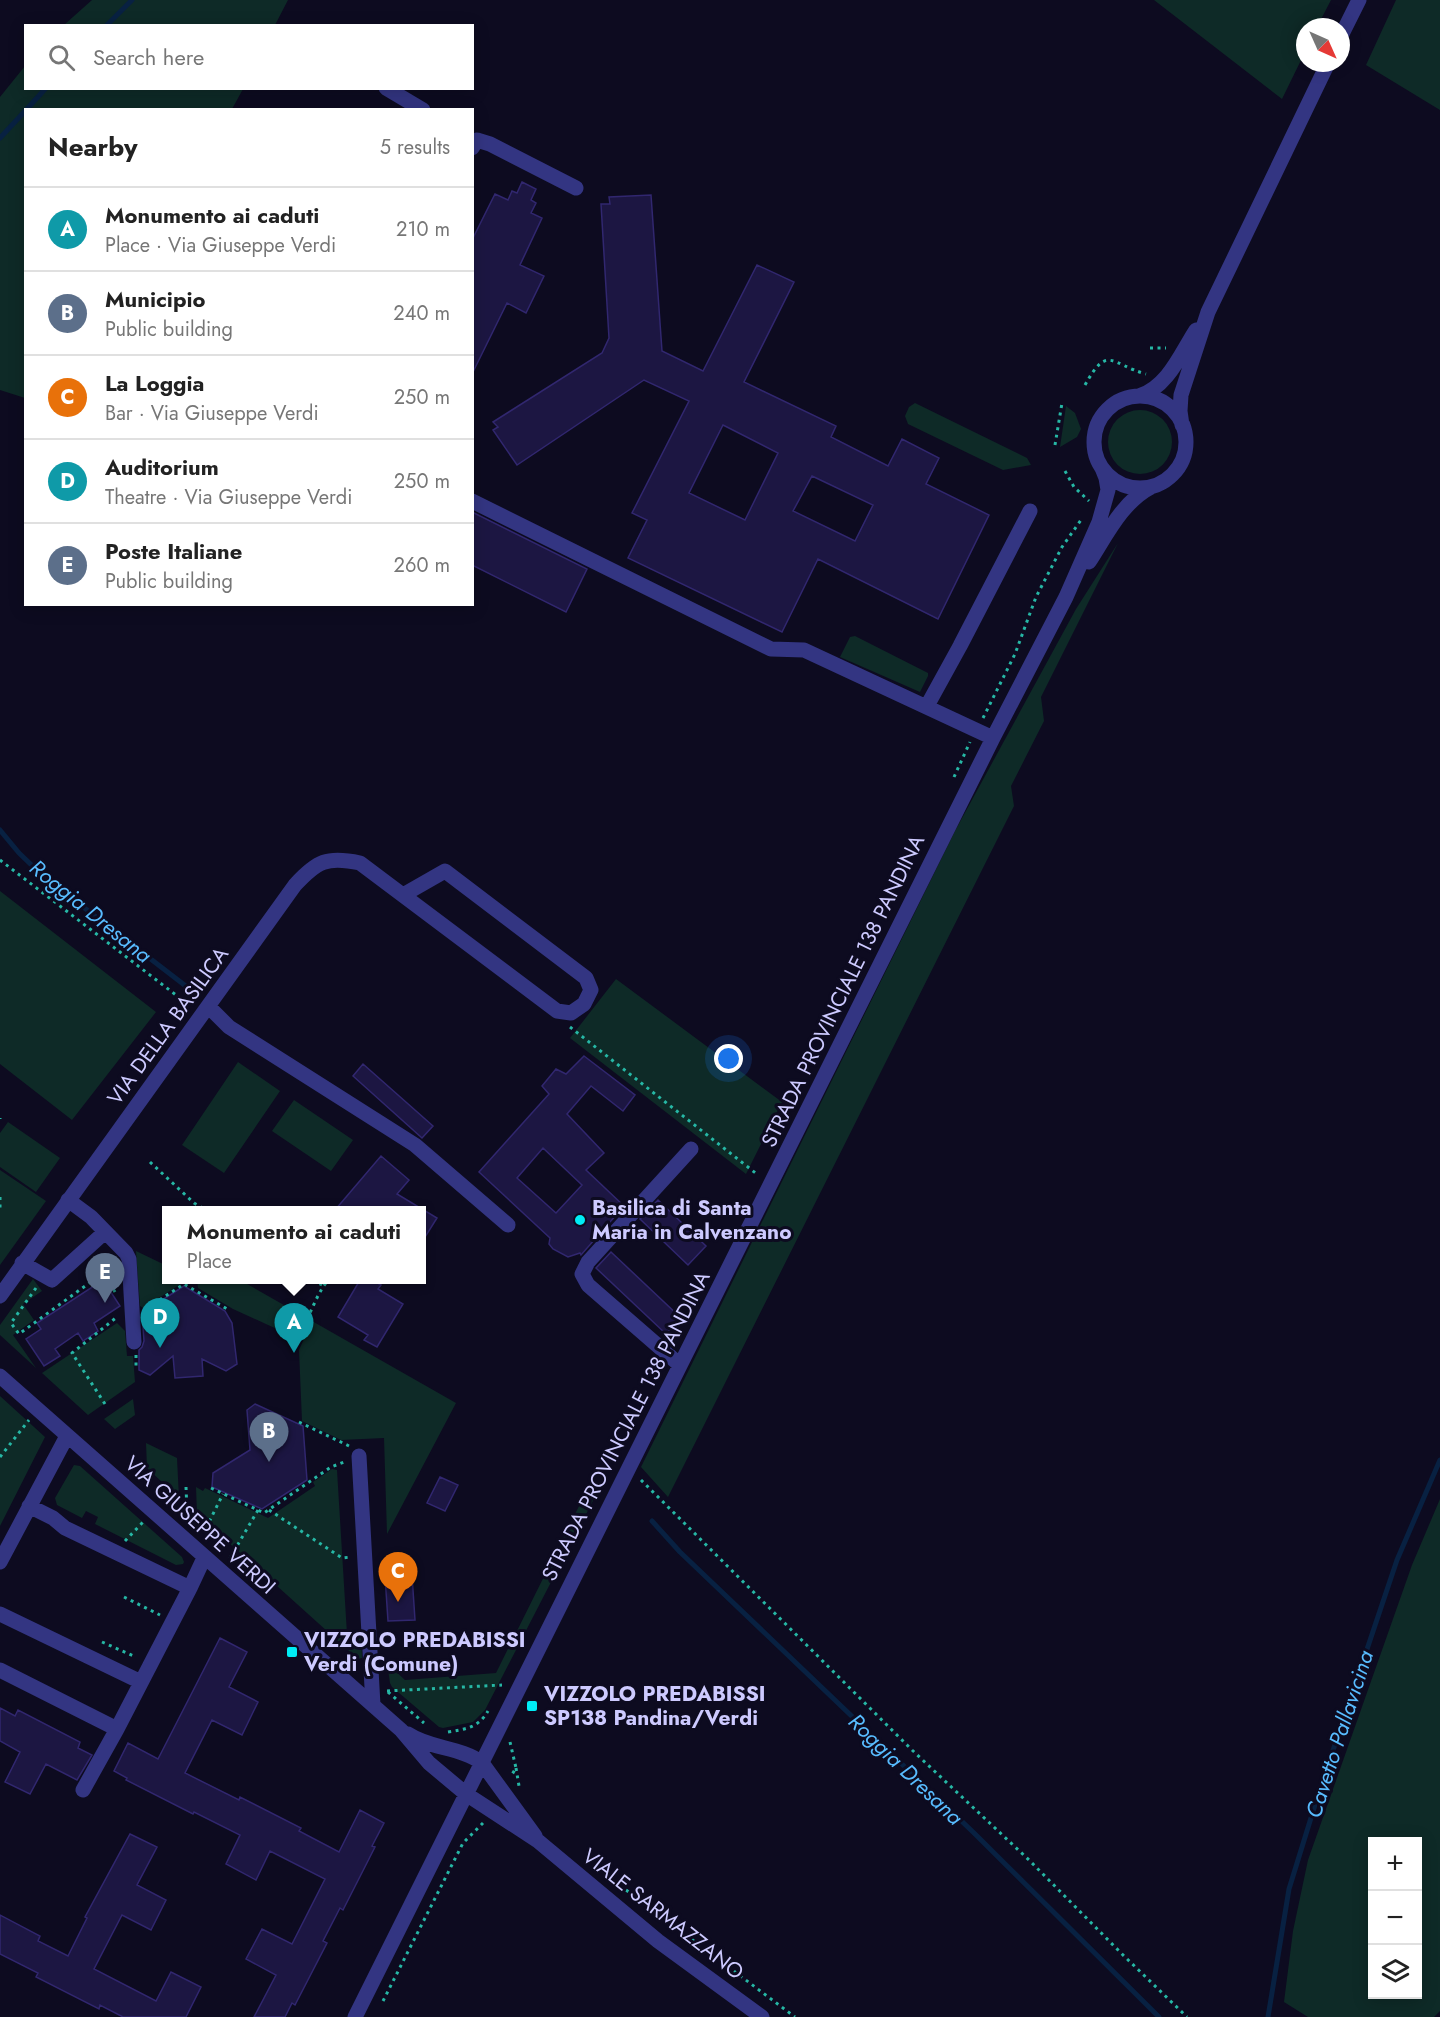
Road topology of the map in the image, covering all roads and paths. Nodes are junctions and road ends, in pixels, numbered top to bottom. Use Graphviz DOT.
graph roads {
  1 [pos="1359,0"];
  2 [pos="1350,18"];
  3 [pos="1324,72"];
  4 [pos="389,90"];
  5 [pos="420,108"];
  6 [pos="474,142"];
  7 [pos="576,188"];
  8 [pos="1208,312"];
  9 [pos="1173,343"];
  10 [pos="1150,348"];
  11 [pos="1152,372"];
  12 [pos="1085,385"];
  13 [pos="1138,396"];
  14 [pos="1062,403"];
  15 [pos="1182,425"];
  16 [pos="1055,445"];
  17 [pos="1102,468"];
  18 [pos="1157,485"];
  19 [pos="474,502"];
  20 [pos="1030,511"];
  21 [pos="1066,597"];
  22 [pos="927,706"];
  23 [pos="993,738"];
  24 [pos="0,860"];
  25 [pos="403,895"];
  26 [pos="205,1010"];
  27 [pos="557,1011"];
  28 [pos="691,1149"];
  29 [pos="150,1162"];
  30 [pos="767,1192"];
  31 [pos="0,1197"];
  32 [pos="68,1200"];
  33 [pos="199,1206"];
  34 [pos="0,1208"];
  35 [pos="508,1225"];
  36 [pos="105,1232"];
  37 [pos="22,1263"];
  38 [pos="44,1277"];
  39 [pos="322,1285"];
  40 [pos="0,1296"];
  41 [pos="118,1298"];
  42 [pos="229,1310"];
  43 [pos="127,1312"];
  44 [pos="304,1326"];
  45 [pos="134,1342"];
  46 [pos="680,1365"];
  47 [pos="0,1376"];
  48 [pos="105,1404"];
  49 [pos="38,1409"];
  50 [pos="299,1422"];
  51 [pos="67,1436"];
  52 [pos="359,1456"];
  53 [pos="0,1457"];
  54 [pos="629,1467"];
  55 [pos="186,1487"];
  56 [pos="211,1488"];
  57 [pos="223,1494"];
  58 [pos="29,1506"];
  59 [pos="269,1509"];
  60 [pos="258,1510"];
  61 [pos="187,1511"];
  62 [pos="147,1518"];
  63 [pos="206,1528"];
  64 [pos="116,1553"];
  65 [pos="364,1556"];
  66 [pos="204,1558"];
  67 [pos="0,1562"];
  68 [pos="228,1563"];
  69 [pos="190,1588"];
  70 [pos="124,1597"];
  71 [pos="0,1614"];
  72 [pos="165,1617"];
  73 [pos="102,1642"];
  74 [pos="142,1659"];
  75 [pos="0,1670"];
  76 [pos="141,1682"];
  77 [pos="502,1685"];
  78 [pos="373,1705"];
  79 [pos="504,1719"];
  80 [pos="117,1729"];
  81 [pos="430,1729"];
  82 [pos="401,1730"];
  83 [pos="442,1732"];
  84 [pos="510,1737"];
  85 [pos="482,1763"];
  86 [pos="516,1768"];
  87 [pos="503,1790"];
  88 [pos="83,1791"];
  89 [pos="522,1792"];
  90 [pos="466,1794"];
  91 [pos="490,1811"];
  92 [pos="538,1841"];
  93 [pos="609,1878"];
  94 [pos="379,2007"];
  95 [pos="355,2017"];
  96 [pos="762,2017"];
  97 [pos="795,2017"];
  98 [pos="1187,2017"];
  1 -- 2 [label="street"];
  3 -- 8 [label="street"];
  4 -- 5 [label="street"];
  6 -- 7 [label="street"];
  8 -- 13 [label="street"];
  8 -- 15 [label="street"];
  9 -- 10 [label="path"];
  11 -- 12 [label="path"];
  13 -- 15 [label="street"];
  13 -- 17 [label="street"];
  14 -- 16 [label="path"];
  15 -- 18 [label="street"];
  17 -- 18 [label="street"];
  17 -- 21 [label="street, STRADA PROVINCIALE 138 PANDINA"];
  18 -- 21 [label="street, STRADA PROVINCIALE 138 PANDINA"];
  19 -- 22 [label="street"];
  20 -- 22 [label="street"];
  21 -- 23 [label="street, STRADA PROVINCIALE 138 PANDINA"];
  22 -- 23 [label="street"];
  23 -- 30 [label="street, STRADA PROVINCIALE 138 PANDINA"];
  24 -- 26 [label="path"];
  25 -- 26 [label="street, VIA DELLA BASILICA"];
  25 -- 27 [label="street, VIA DELLA BASILICA"];
  25 -- 27 [label="street"];
  26 -- 32 [label="street, VIA DELLA BASILICA"];
  26 -- 35 [label="street"];
  27 -- 30 [label="path"];
  28 -- 46 [label="street"];
  29 -- 33 [label="path"];
  30 -- 46 [label="street, STRADA PROVINCIALE 138 PANDINA"];
  31 -- 34 [label="path"];
  32 -- 36 [label="street"];
  32 -- 37 [label="street, VIA DELLA BASILICA"];
  36 -- 38 [label="street"];
  36 -- 43 [label="street"];
  37 -- 38 [label="street"];
  37 -- 40 [label="street, VIA DELLA BASILICA"];
  38 -- 41 [label="path"];
  39 -- 44 [label="path"];
  42 -- 43 [label="path"];
  43 -- 45 [label="street"];
  43 -- 48 [label="path"];
  46 -- 54 [label="street, STRADA PROVINCIALE 138 PANDINA"];
  47 -- 49 [label="street, VIA GIUSEPPE VERDI"];
  49 -- 51 [label="street, VIA GIUSEPPE VERDI"];
  49 -- 53 [label="path"];
  50 -- 52 [label="path"];
  51 -- 58 [label="street"];
  51 -- 66 [label="street, VIA GIUSEPPE VERDI"];
  52 -- 59 [label="path"];
  52 -- 65 [label="street"];
  54 -- 79 [label="street, STRADA PROVINCIALE 138 PANDINA"];
  54 -- 98 [label="path"];
  55 -- 61 [label="path"];
  56 -- 57 [label="path"];
  57 -- 60 [label="path"];
  57 -- 63 [label="path"];
  58 -- 64 [label="street"];
  58 -- 67 [label="street"];
  59 -- 60 [label="path"];
  59 -- 65 [label="path"];
  60 -- 68 [label="path"];
  62 -- 64 [label="path"];
  64 -- 69 [label="street"];
  65 -- 78 [label="street"];
  66 -- 69 [label="street"];
  66 -- 78 [label="street, VIA GIUSEPPE VERDI"];
  69 -- 76 [label="street"];
  70 -- 72 [label="path"];
  71 -- 76 [label="street"];
  73 -- 74 [label="path"];
  75 -- 80 [label="street"];
  76 -- 80 [label="street"];
  77 -- 81 [label="path"];
  78 -- 82 [label="street, VIA GIUSEPPE VERDI"];
  79 -- 83 [label="path"];
  79 -- 85 [label="street, STRADA PROVINCIALE 138 PANDINA"];
  80 -- 88 [label="street"];
  82 -- 85 [label="street"];
  82 -- 90 [label="street"];
  84 -- 86 [label="path"];
  85 -- 87 [label="street"];
  85 -- 90 [label="street, STRADA PROVINCIALE 138 PANDINA"];
  86 -- 87 [label="path"];
  86 -- 89 [label="path"];
  87 -- 92 [label="street"];
  90 -- 91 [label="street"];
  90 -- 95 [label="street, STRADA PROVINCIALE 138 PANDINA"];
  91 -- 92 [label="street"];
  91 -- 94 [label="path"];
  92 -- 96 [label="street, VIALE SARMAZZANO"];
  93 -- 97 [label="path"];
}
